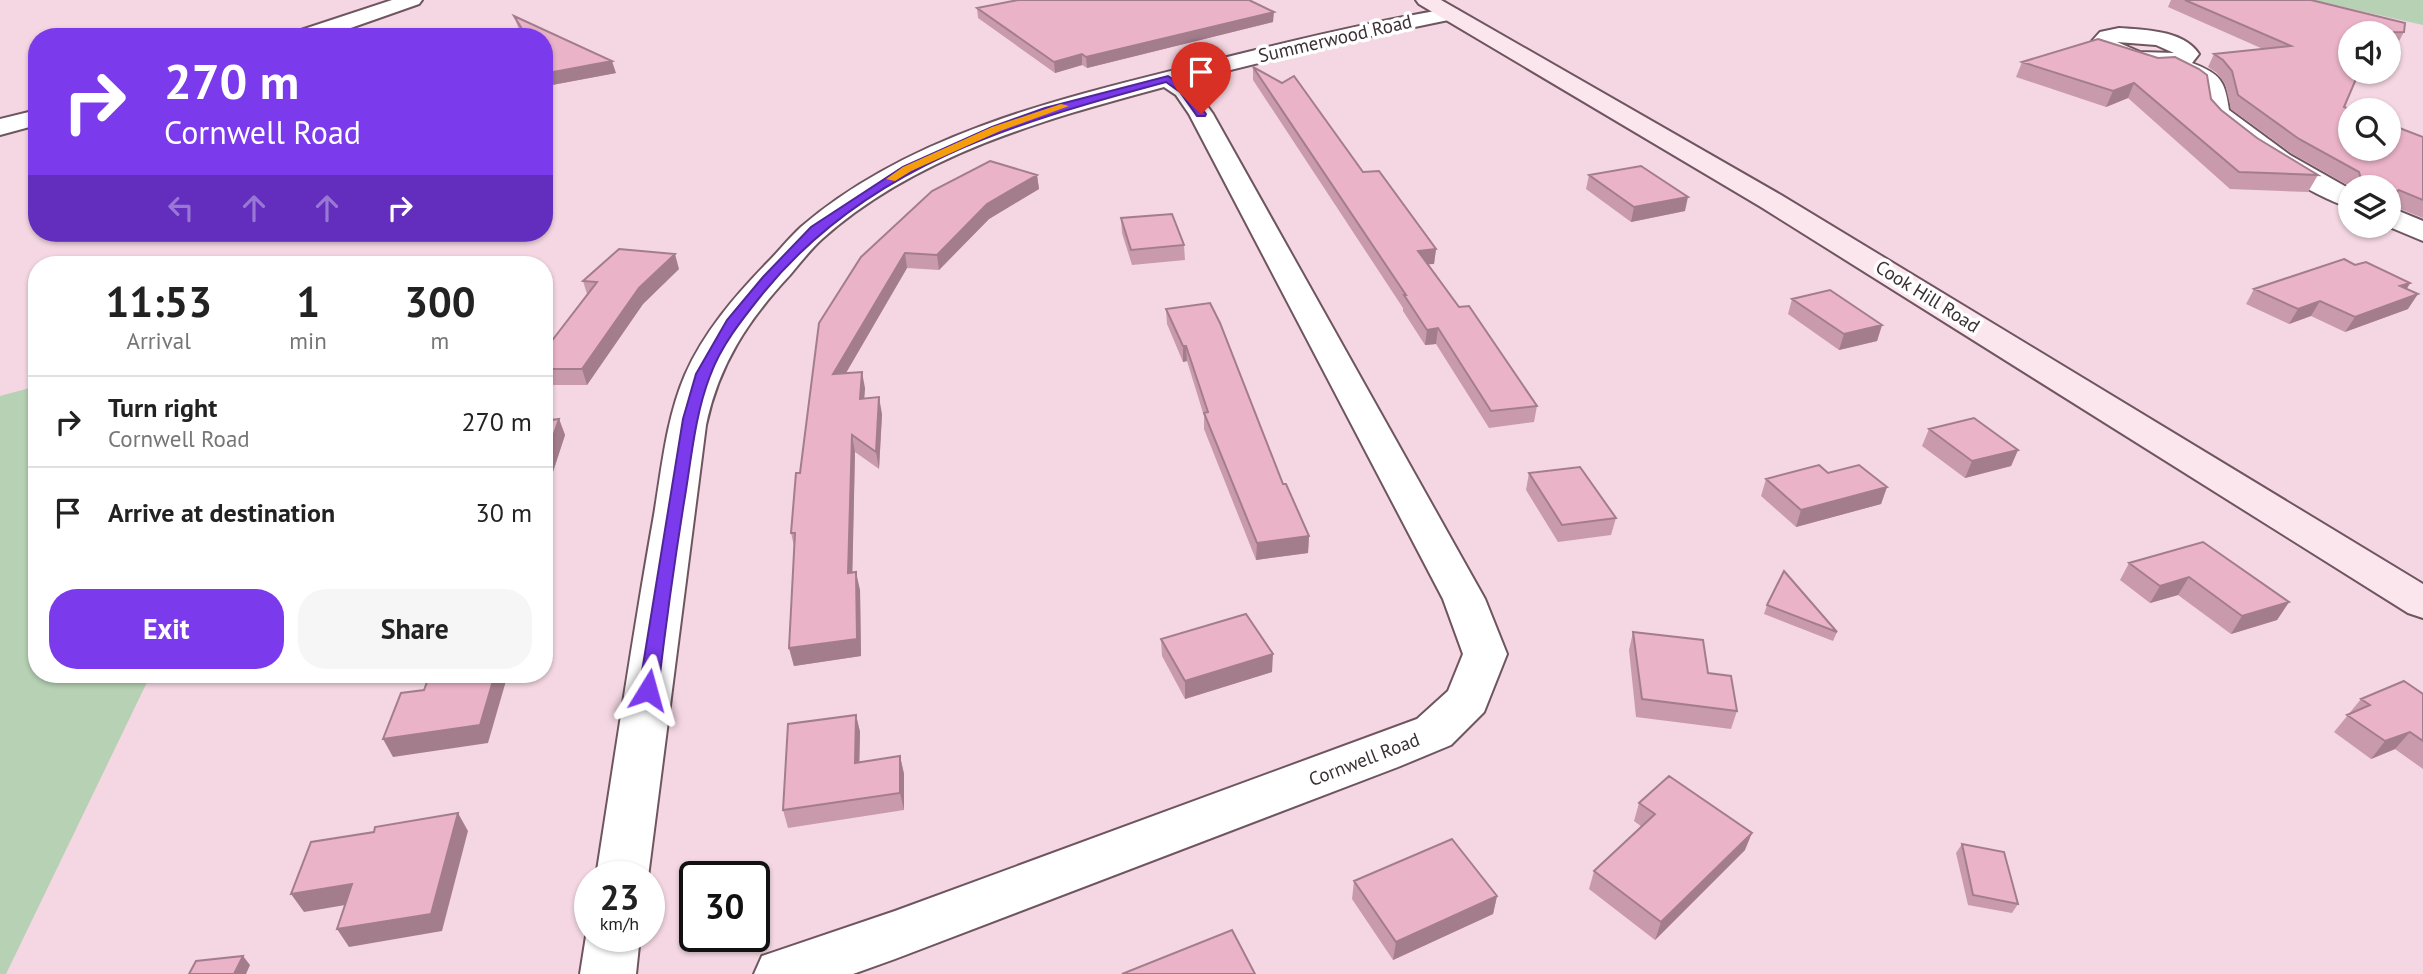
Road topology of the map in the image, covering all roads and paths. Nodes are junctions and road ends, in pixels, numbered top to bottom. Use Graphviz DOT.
graph roads {
  1 [pos="412,0"];
  2 [pos="1439,7"];
  3 [pos="338,26"];
  4 [pos="332,28"];
  5 [pos="344,28"];
  6 [pos="2167,61"];
  7 [pos="1168,79"];
  8 [pos="28,119"];
  9 [pos="0,127"];
  10 [pos="2338,193"];
  11 [pos="2401,222"];
  12 [pos="2423,232"];
  13 [pos="2423,603"];
  14 [pos="624,861"];
  15 [pos="611,952"];
  16 [pos="608,974"];
  17 [pos="782,974"];
  1 -- 3 [label="street"];
  2 -- 7 [label="street, Summerwood Road"];
  2 -- 13 [label="street, Cook Hill Road"];
  3 -- 4 [label="street"];
  3 -- 5 [label="street"];
  6 -- 10 [label="street"];
  7 -- 14 [label="street, Summerwood Road"];
  7 -- 17 [label="street, Cornwell Road"];
  8 -- 9 [label="street"];
  11 -- 12 [label="street"];
  15 -- 16 [label="street"];
}
